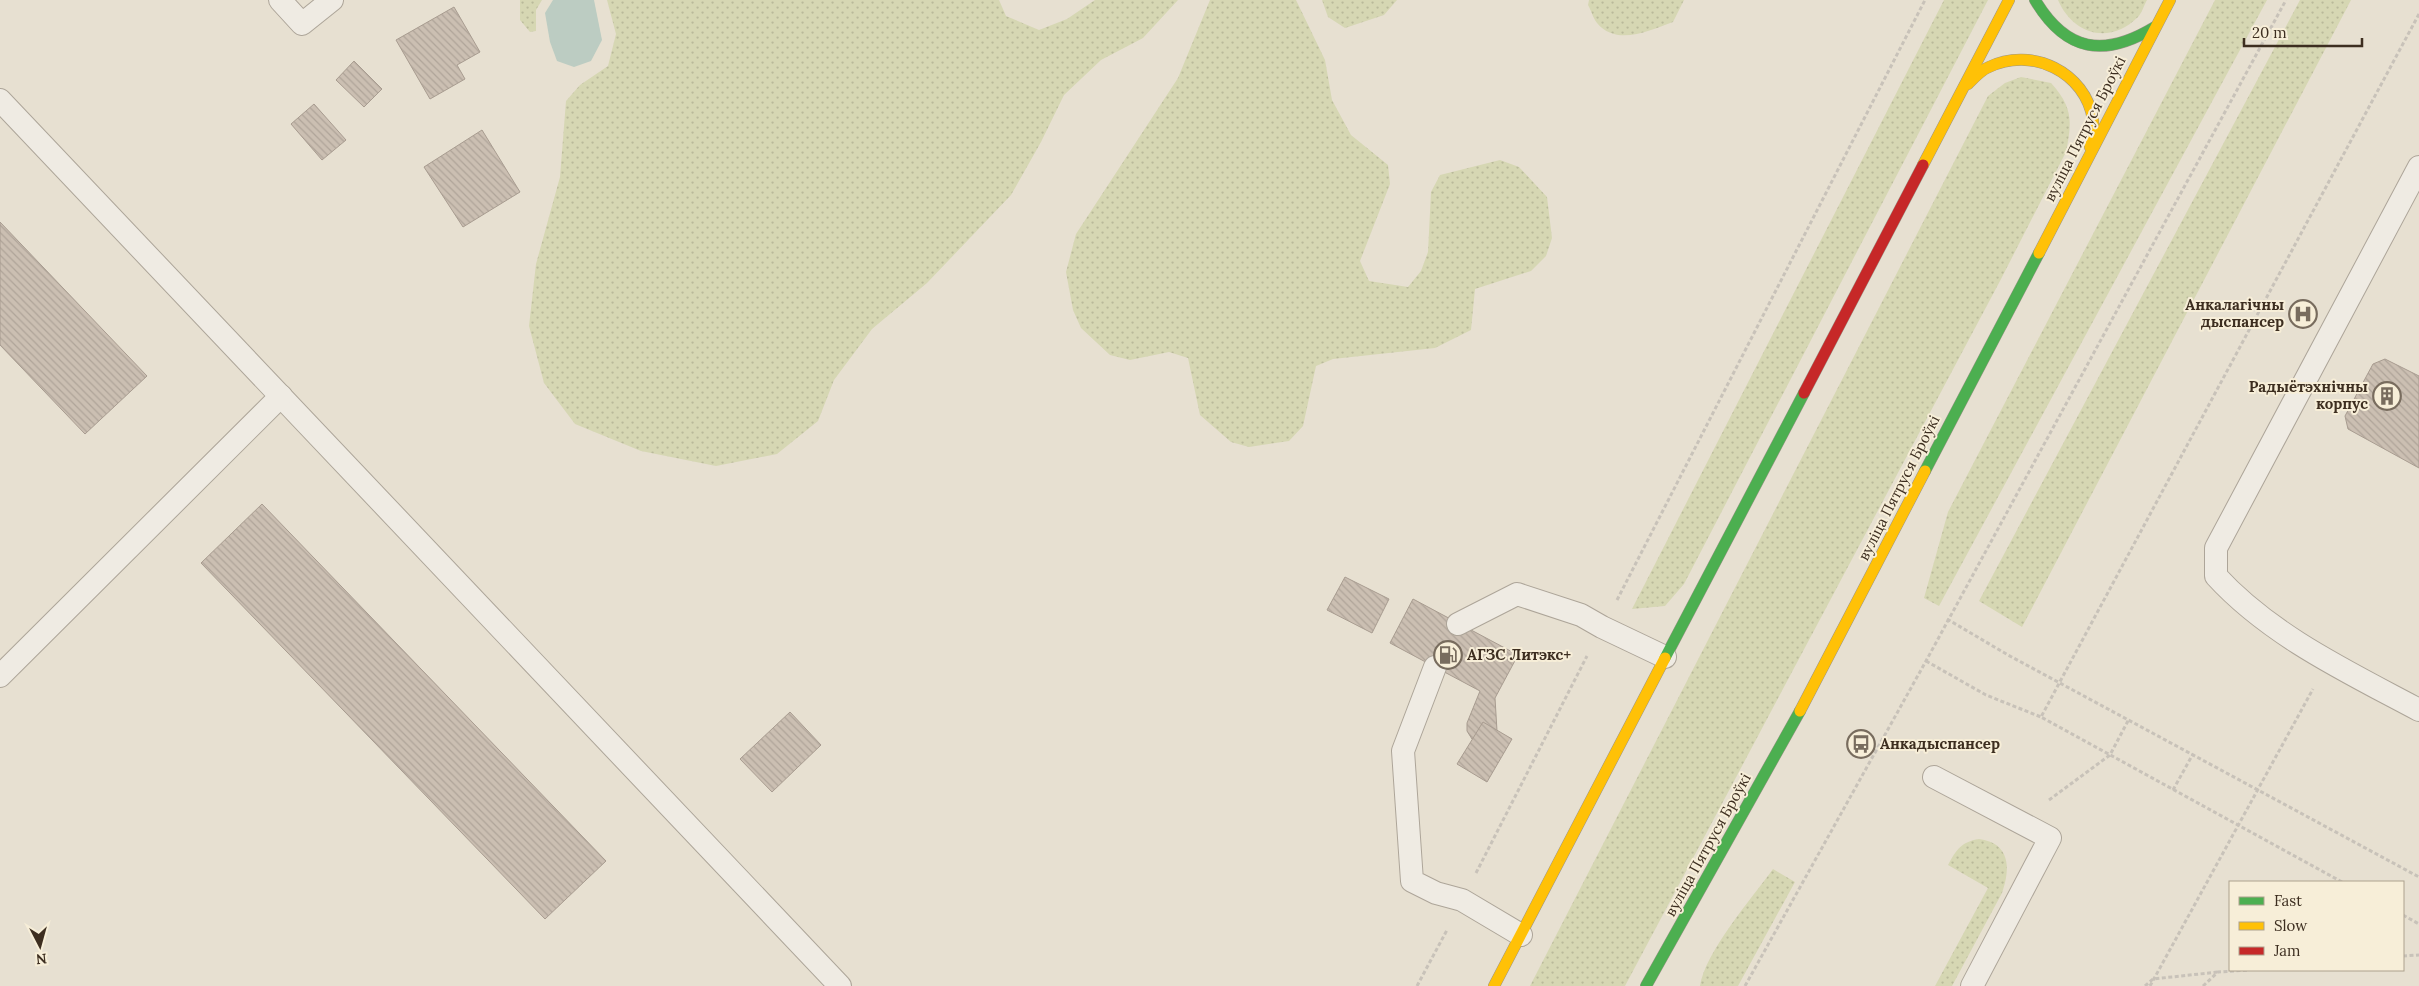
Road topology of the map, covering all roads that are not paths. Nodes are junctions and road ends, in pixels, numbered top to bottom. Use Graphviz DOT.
graph roads {
  1 [pos="280,0"];
  2 [pos="332,0"];
  3 [pos="2009,0"];
  4 [pos="2035,0"];
  5 [pos="2170,0"];
  6 [pos="2155,27"];
  7 [pos="1961,92"];
  8 [pos="0,100"];
  9 [pos="2087,158"];
  10 [pos="2419,167"];
  11 [pos="281,396"];
  12 [pos="1458,624"];
  13 [pos="1665,657"];
  14 [pos="1435,667"];
  15 [pos="0,676"];
  16 [pos="2419,710"];
  17 [pos="1934,777"];
  18 [pos="1521,935"];
  19 [pos="840,986"];
  20 [pos="1494,986"];
  21 [pos="1646,986"];
  22 [pos="1972,986"];
  1 -- 2 [label="lane"];
  3 -- 7 [label="main road"];
  4 -- 6 [label="main road"];
  5 -- 6 [label="main road, вуліца Пятруся Броўкі"];
  6 -- 9 [label="main road, вуліца Пятруся Броўкі"];
  7 -- 9 [label="main road"];
  7 -- 13 [label="main road"];
  8 -- 11 [label="lane"];
  9 -- 21 [label="main road, вуліца Пятруся Броўкі"];
  10 -- 16 [label="lane"];
  11 -- 15 [label="lane"];
  11 -- 19 [label="lane"];
  12 -- 13 [label="lane"];
  13 -- 18 [label="main road"];
  14 -- 18 [label="lane"];
  17 -- 22 [label="lane"];
  18 -- 20 [label="main road"];
}
